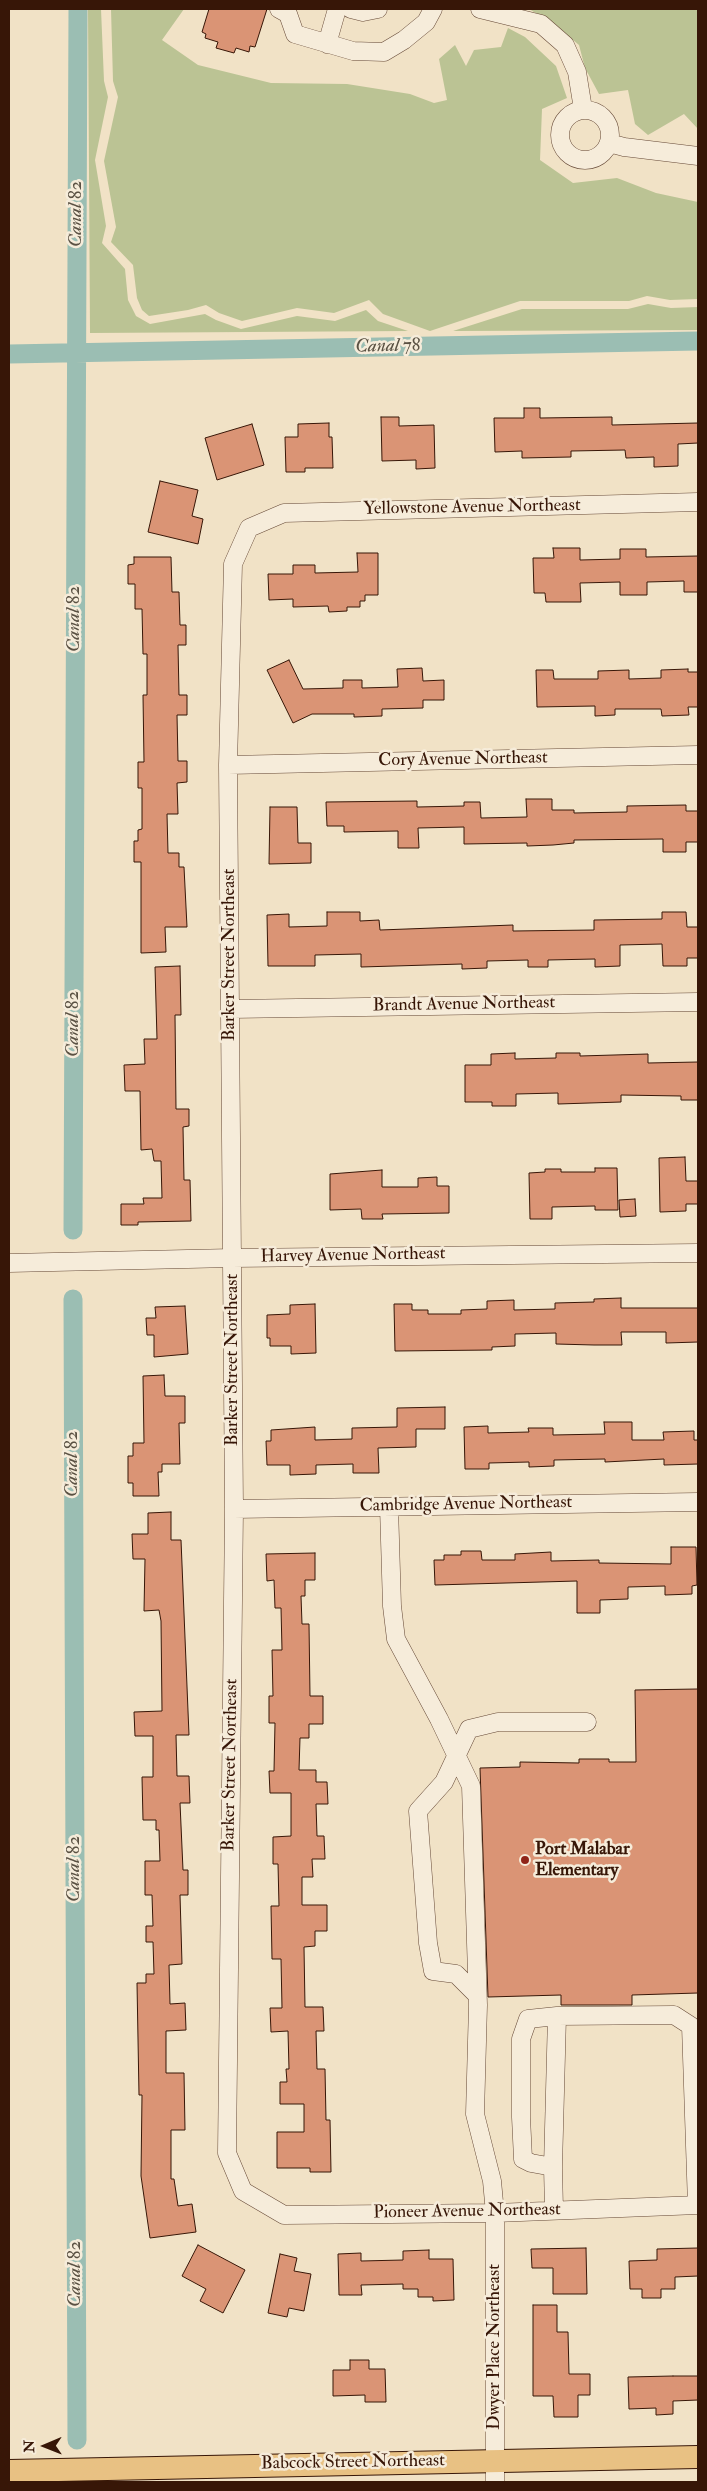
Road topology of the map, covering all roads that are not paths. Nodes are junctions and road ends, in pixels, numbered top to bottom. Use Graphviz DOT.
graph roads {
  1 [pos="279,9"];
  2 [pos="337,9"];
  3 [pos="352,9"];
  4 [pos="378,9"];
  5 [pos="433,9"];
  6 [pos="480,9"];
  7 [pos="327,44"];
  8 [pos="583,109"];
  9 [pos="609,144"];
  10 [pos="698,156"];
  11 [pos="698,502"];
  12 [pos="248,528"];
  13 [pos="698,755"];
  14 [pos="228,765"];
  15 [pos="698,1002"];
  16 [pos="230,1009"];
  17 [pos="698,1253"];
  18 [pos="232,1258"];
  19 [pos="9,1262"];
  20 [pos="698,1502"];
  21 [pos="389,1507"];
  22 [pos="234,1509"];
  23 [pos="587,1722"];
  24 [pos="456,1754"];
  25 [pos="477,1995"];
  26 [pos="557,2016"];
  27 [pos="552,2167"];
  28 [pos="243,2191"];
  29 [pos="698,2205"];
  30 [pos="554,2210"];
  31 [pos="495,2212"];
  32 [pos="698,2457"];
  33 [pos="9,2471"];
  34 [pos="495,2471"];
  1 -- 7 [label="street"];
  2 -- 7 [label="street"];
  3 -- 4 [label="street"];
  5 -- 7 [label="street"];
  6 -- 8 [label="street"];
  8 -- 9 [label="street"];
  8 -- 9 [label="street"];
  9 -- 10 [label="street"];
  11 -- 12 [label="street, Yellowstone Avenue Northeast"];
  12 -- 14 [label="street, Barker Street Northeast"];
  13 -- 14 [label="street, Cory Avenue Northeast"];
  14 -- 16 [label="street, Barker Street Northeast"];
  15 -- 16 [label="street, Brandt Avenue Northeast"];
  16 -- 18 [label="street, Barker Street Northeast"];
  17 -- 18 [label="street, Harvey Avenue Northeast"];
  18 -- 19 [label="street, Harvey Avenue Northeast"];
  18 -- 22 [label="street, Barker Street Northeast"];
  20 -- 21 [label="street, Cambridge Avenue Northeast"];
  21 -- 22 [label="street, Cambridge Avenue Northeast"];
  21 -- 24 [label="street, Dwyer Place Northeast"];
  22 -- 28 [label="street, Barker Street Northeast"];
  23 -- 24 [label="street"];
  24 -- 25 [label="street, Dwyer Place Northeast"];
  24 -- 25 [label="street"];
  25 -- 31 [label="street, Dwyer Place Northeast"];
  26 -- 27 [label="street"];
  26 -- 27 [label="street"];
  26 -- 29 [label="street"];
  27 -- 30 [label="street"];
  28 -- 31 [label="street, Pioneer Avenue Northeast"];
  29 -- 30 [label="street, Pioneer Avenue Northeast"];
  30 -- 31 [label="street, Pioneer Avenue Northeast"];
  31 -- 34 [label="street, Dwyer Place Northeast"];
  32 -- 34 [label="main road, Babcock Street Northeast"];
  33 -- 34 [label="main road, Babcock Street Northeast"];
}
